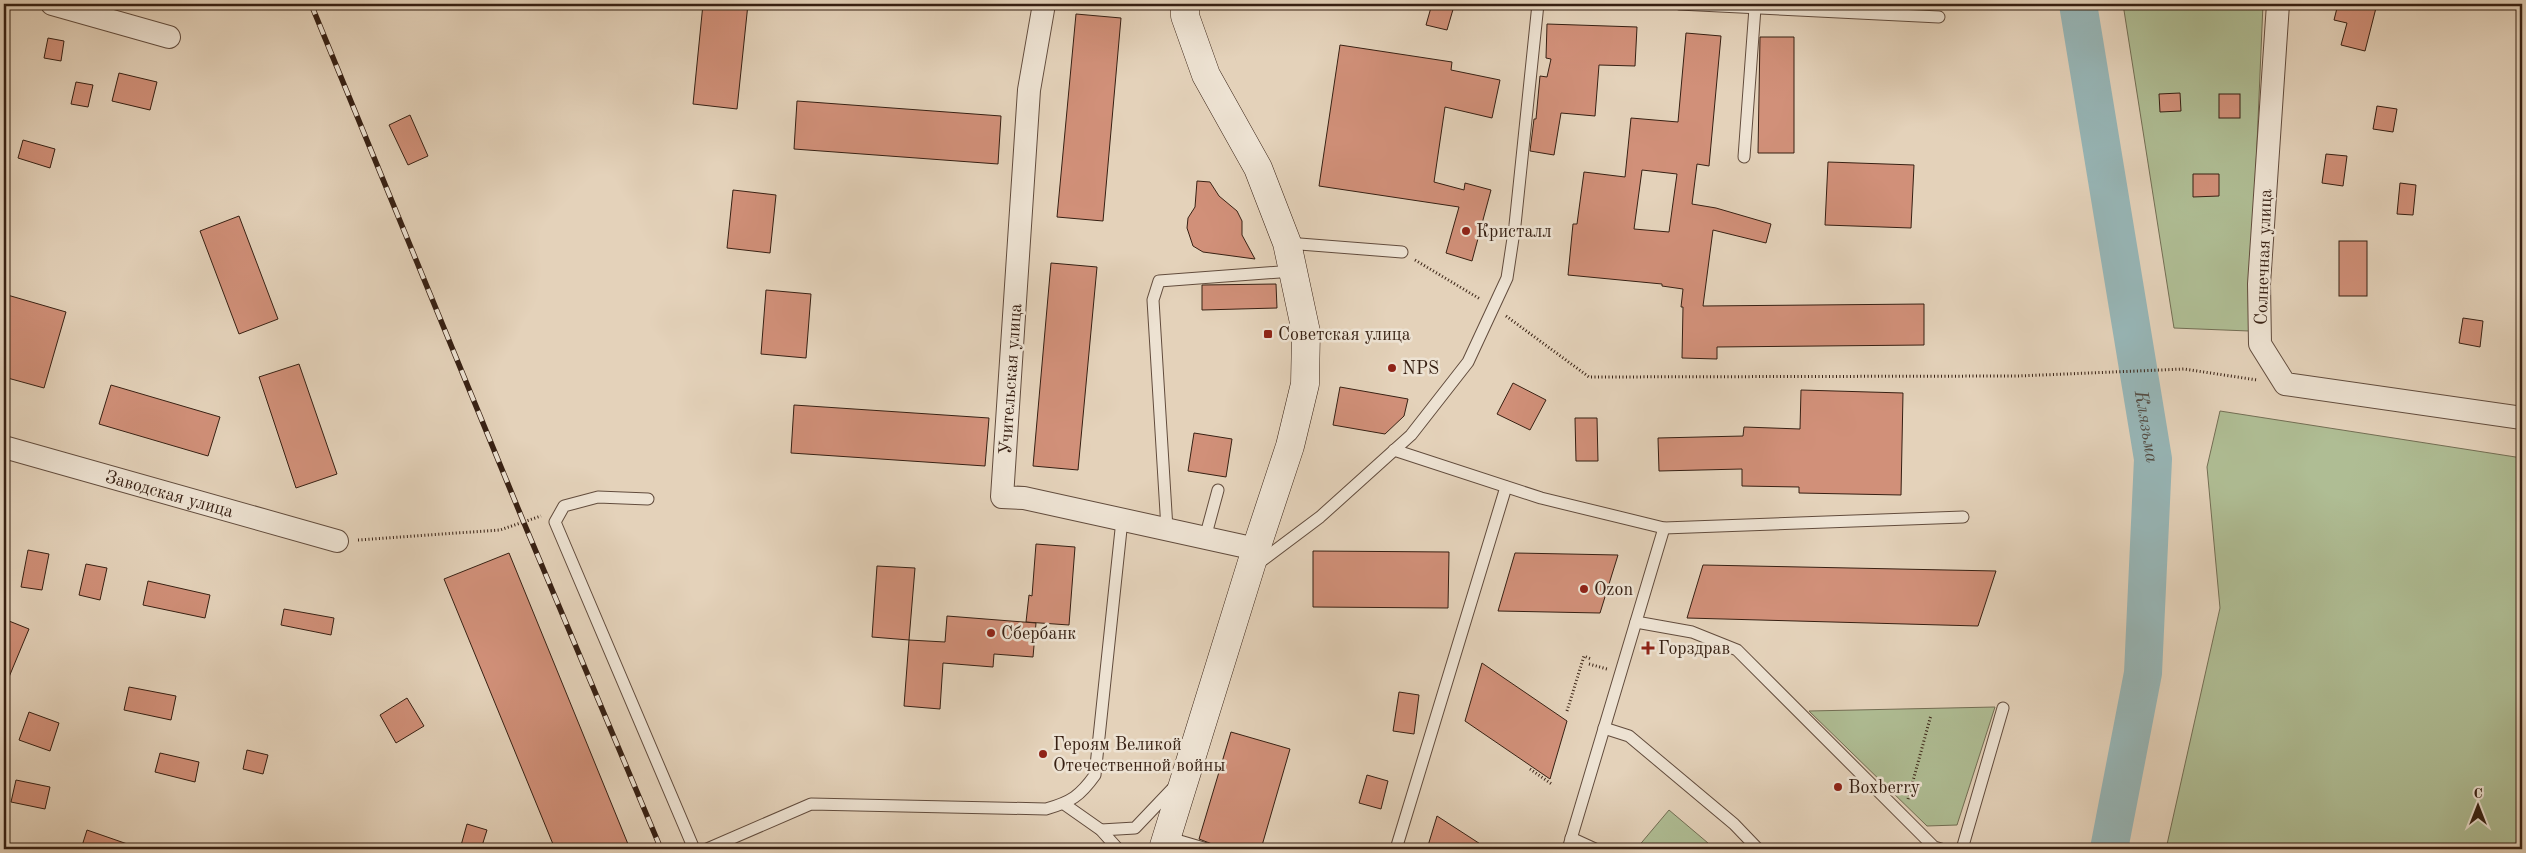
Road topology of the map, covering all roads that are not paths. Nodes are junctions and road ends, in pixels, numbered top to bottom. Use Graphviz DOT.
graph roads {
  1 [pos="52,4"];
  2 [pos="1044,4"];
  3 [pos="1185,4"];
  4 [pos="1538,4"];
  5 [pos="1679,4"];
  6 [pos="2278,4"];
  7 [pos="1755,8"];
  8 [pos="1939,17"];
  9 [pos="169,37"];
  10 [pos="1744,157"];
  11 [pos="1287,243"];
  12 [pos="1402,252"];
  13 [pos="1293,272"];
  14 [pos="2522,418"];
  15 [pos="4,447"];
  16 [pos="1394,450"];
  17 [pos="1506,487"];
  18 [pos="1218,490"];
  19 [pos="648,499"];
  20 [pos="1963,517"];
  21 [pos="1122,520"];
  22 [pos="1664,528"];
  23 [pos="1167,529"];
  24 [pos="1205,538"];
  25 [pos="337,541"];
  26 [pos="1253,559"];
  27 [pos="1636,622"];
  28 [pos="2003,708"];
  29 [pos="1604,728"];
  30 [pos="1187,773"];
  31 [pos="1064,804"];
  32 [pos="1102,830"];
  33 [pos="1164,843"];
  34 [pos="1570,844"];
  35 [pos="694,849"];
  36 [pos="707,849"];
  37 [pos="1118,849"];
  38 [pos="1208,849"];
  39 [pos="1396,849"];
  40 [pos="1595,849"];
  41 [pos="1758,849"];
  42 [pos="1941,849"];
  43 [pos="1962,849"];
  1 -- 9 [label="street"];
  2 -- 21 [label="street, Учительская улица"];
  3 -- 11 [label="main road"];
  4 -- 16 [label="lane"];
  5 -- 7 [label="lane"];
  6 -- 14 [label="street, Солнечная улица"];
  7 -- 8 [label="lane"];
  7 -- 10 [label="lane"];
  11 -- 12 [label="lane"];
  11 -- 13 [label="main road"];
  13 -- 23 [label="lane"];
  13 -- 26 [label="main road"];
  15 -- 25 [label="street, Заводская улица"];
  16 -- 17 [label="lane"];
  16 -- 26 [label="lane"];
  17 -- 22 [label="lane"];
  17 -- 39 [label="lane"];
  18 -- 24 [label="lane"];
  19 -- 35 [label="lane"];
  20 -- 22 [label="lane"];
  21 -- 23 [label="street, Учительская улица"];
  21 -- 31 [label="lane"];
  22 -- 27 [label="lane"];
  23 -- 24 [label="street, Учительская улица"];
  24 -- 26 [label="street, Учительская улица"];
  26 -- 30 [label="main road"];
  27 -- 29 [label="lane"];
  27 -- 42 [label="lane"];
  28 -- 43 [label="lane"];
  29 -- 34 [label="lane"];
  29 -- 41 [label="lane"];
  30 -- 32 [label="lane"];
  30 -- 33 [label="main road"];
  31 -- 32 [label="lane"];
  31 -- 36 [label="lane"];
  32 -- 37 [label="lane"];
  33 -- 38 [label="lane"];
  34 -- 40 [label="lane"];
}
